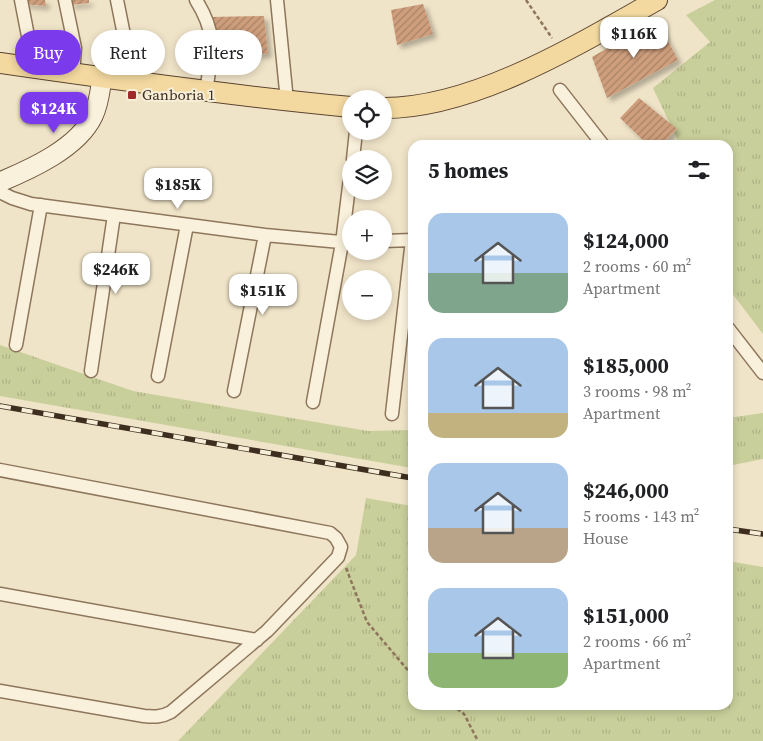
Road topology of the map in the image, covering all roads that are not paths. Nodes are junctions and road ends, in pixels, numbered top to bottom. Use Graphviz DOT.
graph roads {
  1 [pos="21,0"];
  2 [pos="65,0"];
  3 [pos="117,0"];
  4 [pos="196,0"];
  5 [pos="276,0"];
  6 [pos="657,0"];
  7 [pos="27,30"];
  8 [pos="71,30"];
  9 [pos="0,63"];
  10 [pos="15,66"];
  11 [pos="80,75"];
  12 [pos="102,78"];
  13 [pos="127,82"];
  14 [pos="560,90"];
  15 [pos="206,91"];
  16 [pos="287,101"];
  17 [pos="342,106"];
  18 [pos="392,107"];
  19 [pos="599,140"];
  20 [pos="0,182"];
  21 [pos="0,192"];
  22 [pos="41,205"];
  23 [pos="114,215"];
  24 [pos="187,225"];
  25 [pos="265,235"];
  26 [pos="408,240"];
  27 [pos="392,241"];
  28 [pos="342,243"];
  29 [pos="343,260"];
  30 [pos="408,310"];
  31 [pos="733,334"];
  32 [pos="16,345"];
  33 [pos="406,345"];
  34 [pos="91,371"];
  35 [pos="763,372"];
  36 [pos="158,376"];
  37 [pos="234,391"];
  38 [pos="313,402"];
  39 [pos="392,414"];
  40 [pos="0,470"];
  41 [pos="0,594"];
  42 [pos="257,640"];
  43 [pos="0,691"];
  1 -- 7 [label="street"];
  2 -- 8 [label="street"];
  3 -- 13 [label="street"];
  4 -- 15 [label="street"];
  5 -- 16 [label="street"];
  6 -- 18 [label="main road"];
  9 -- 10 [label="main road"];
  11 -- 12 [label="main road"];
  12 -- 13 [label="main road"];
  12 -- 20 [label="main road"];
  13 -- 15 [label="main road"];
  14 -- 19 [label="street"];
  15 -- 16 [label="main road"];
  16 -- 17 [label="main road"];
  21 -- 22 [label="street"];
  22 -- 23 [label="street"];
  22 -- 32 [label="street"];
  23 -- 24 [label="street"];
  23 -- 34 [label="street"];
  24 -- 25 [label="street"];
  24 -- 36 [label="street"];
  25 -- 28 [label="street"];
  25 -- 37 [label="street"];
  26 -- 27 [label="street"];
  29 -- 38 [label="street"];
  30 -- 33 [label="street"];
  31 -- 35 [label="street"];
  33 -- 39 [label="street"];
  40 -- 42 [label="street"];
  41 -- 42 [label="street"];
  42 -- 43 [label="street"];
}
